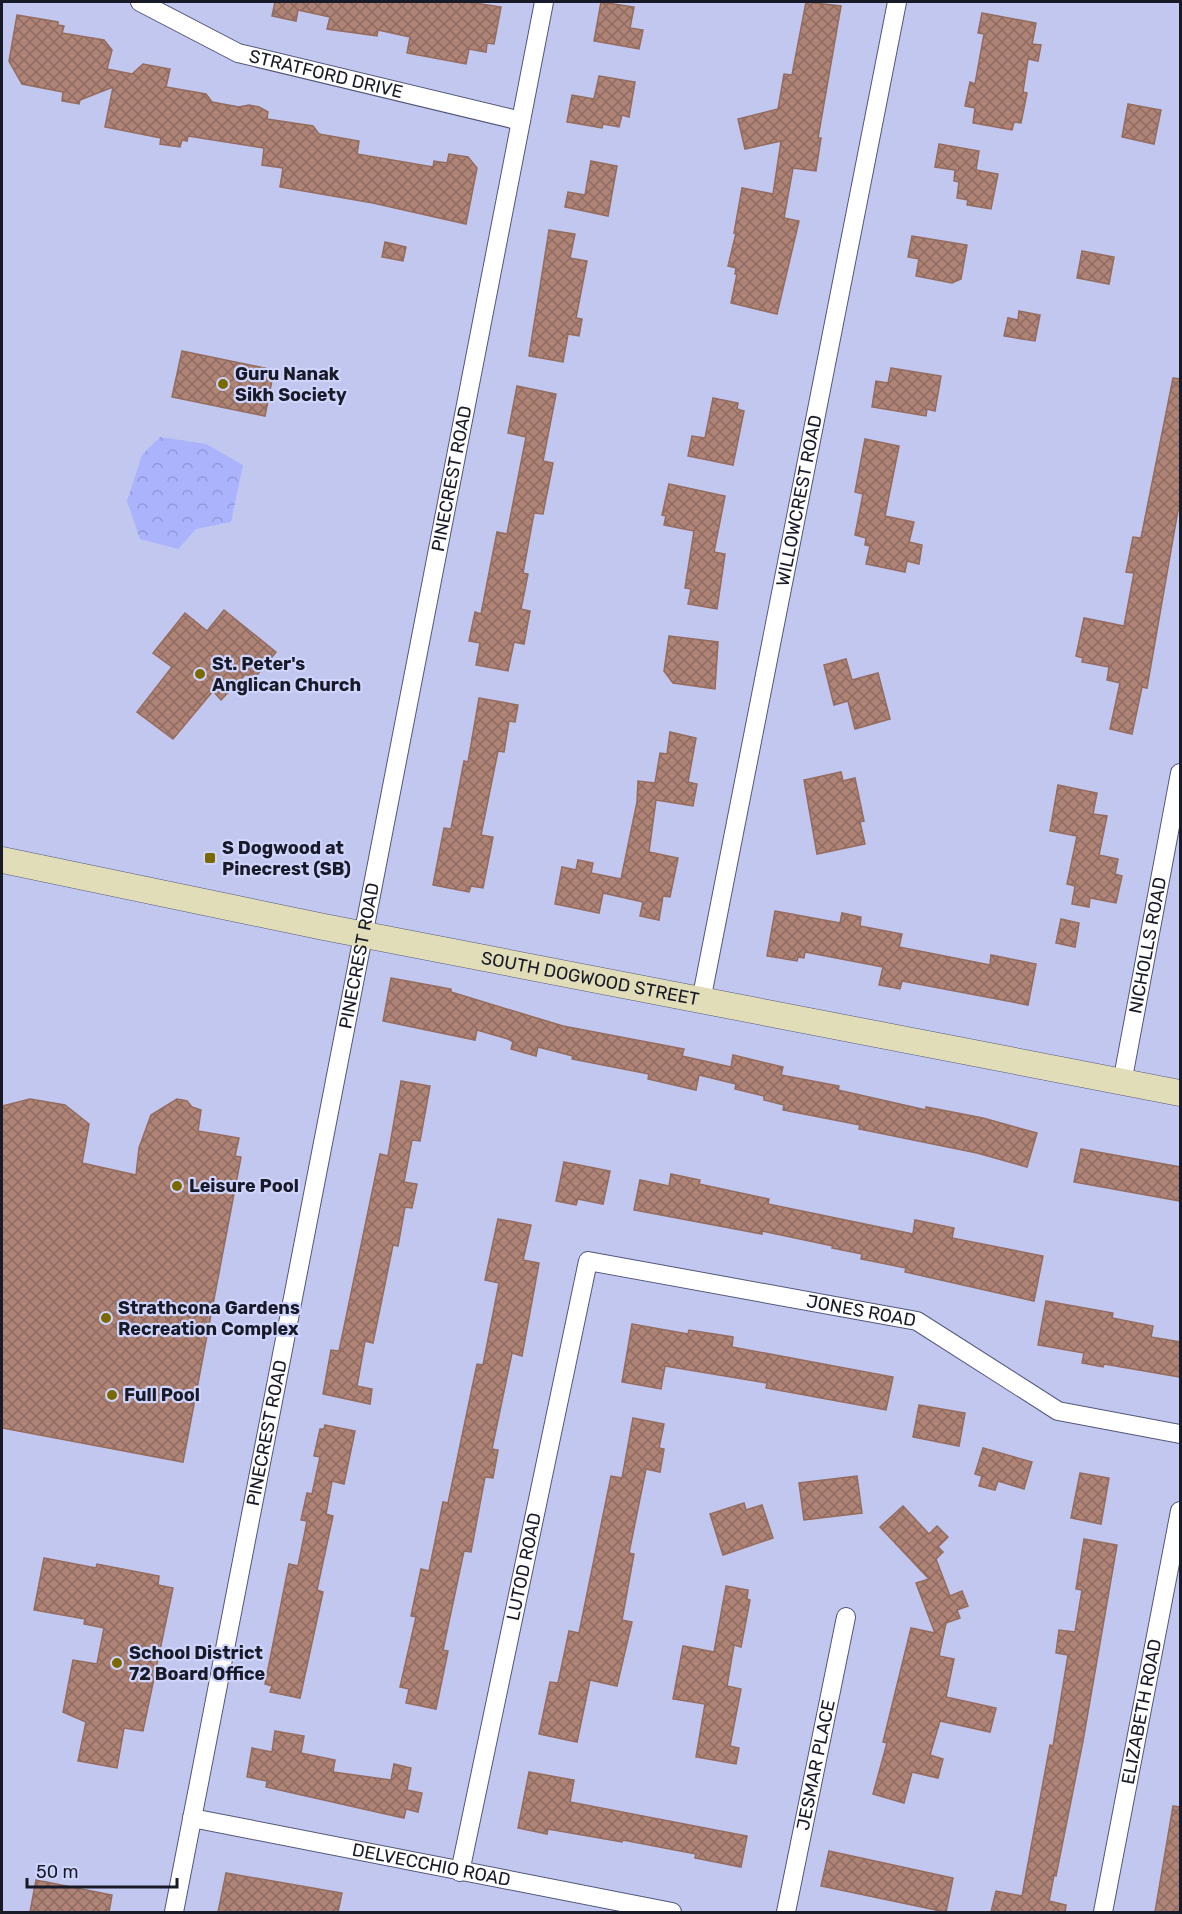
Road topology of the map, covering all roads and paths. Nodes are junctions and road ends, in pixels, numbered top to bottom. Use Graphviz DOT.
graph roads {
  1 [pos="140,2"];
  2 [pos="544,2"];
  3 [pos="897,2"];
  4 [pos="521,121"];
  5 [pos="1180,773"];
  6 [pos="2,860"];
  7 [pos="363,935"];
  8 [pos="701,1001"];
  9 [pos="1122,1083"];
  10 [pos="1180,1093"];
  11 [pos="588,1261"];
  12 [pos="1180,1434"];
  13 [pos="1180,1511"];
  14 [pos="846,1617"];
  15 [pos="192,1818"];
  16 [pos="460,1872"];
  17 [pos="174,1912"];
  18 [pos="672,1912"];
  19 [pos="786,1912"];
  20 [pos="1103,1912"];
  1 -- 4 [label="street, STRATFORD DRIVE"];
  2 -- 4 [label="street, PINECREST ROAD"];
  3 -- 8 [label="street, WILLOWCREST ROAD"];
  4 -- 7 [label="street, PINECREST ROAD"];
  5 -- 9 [label="street, NICHOLLS ROAD"];
  6 -- 7 [label="main road, SOUTH DOGWOOD STREET"];
  7 -- 8 [label="main road, SOUTH DOGWOOD STREET"];
  7 -- 15 [label="street, PINECREST ROAD"];
  8 -- 9 [label="main road, SOUTH DOGWOOD STREET"];
  9 -- 10 [label="main road, SOUTH DOGWOOD STREET"];
  11 -- 12 [label="street, JONES ROAD"];
  11 -- 16 [label="street, LUTOD ROAD"];
  13 -- 20 [label="street, ELIZABETH ROAD"];
  14 -- 19 [label="street, JESMAR PLACE"];
  15 -- 16 [label="street, DELVECCHIO ROAD"];
  15 -- 17 [label="street, PINECREST ROAD"];
  16 -- 18 [label="street, DELVECCHIO ROAD"];
}
